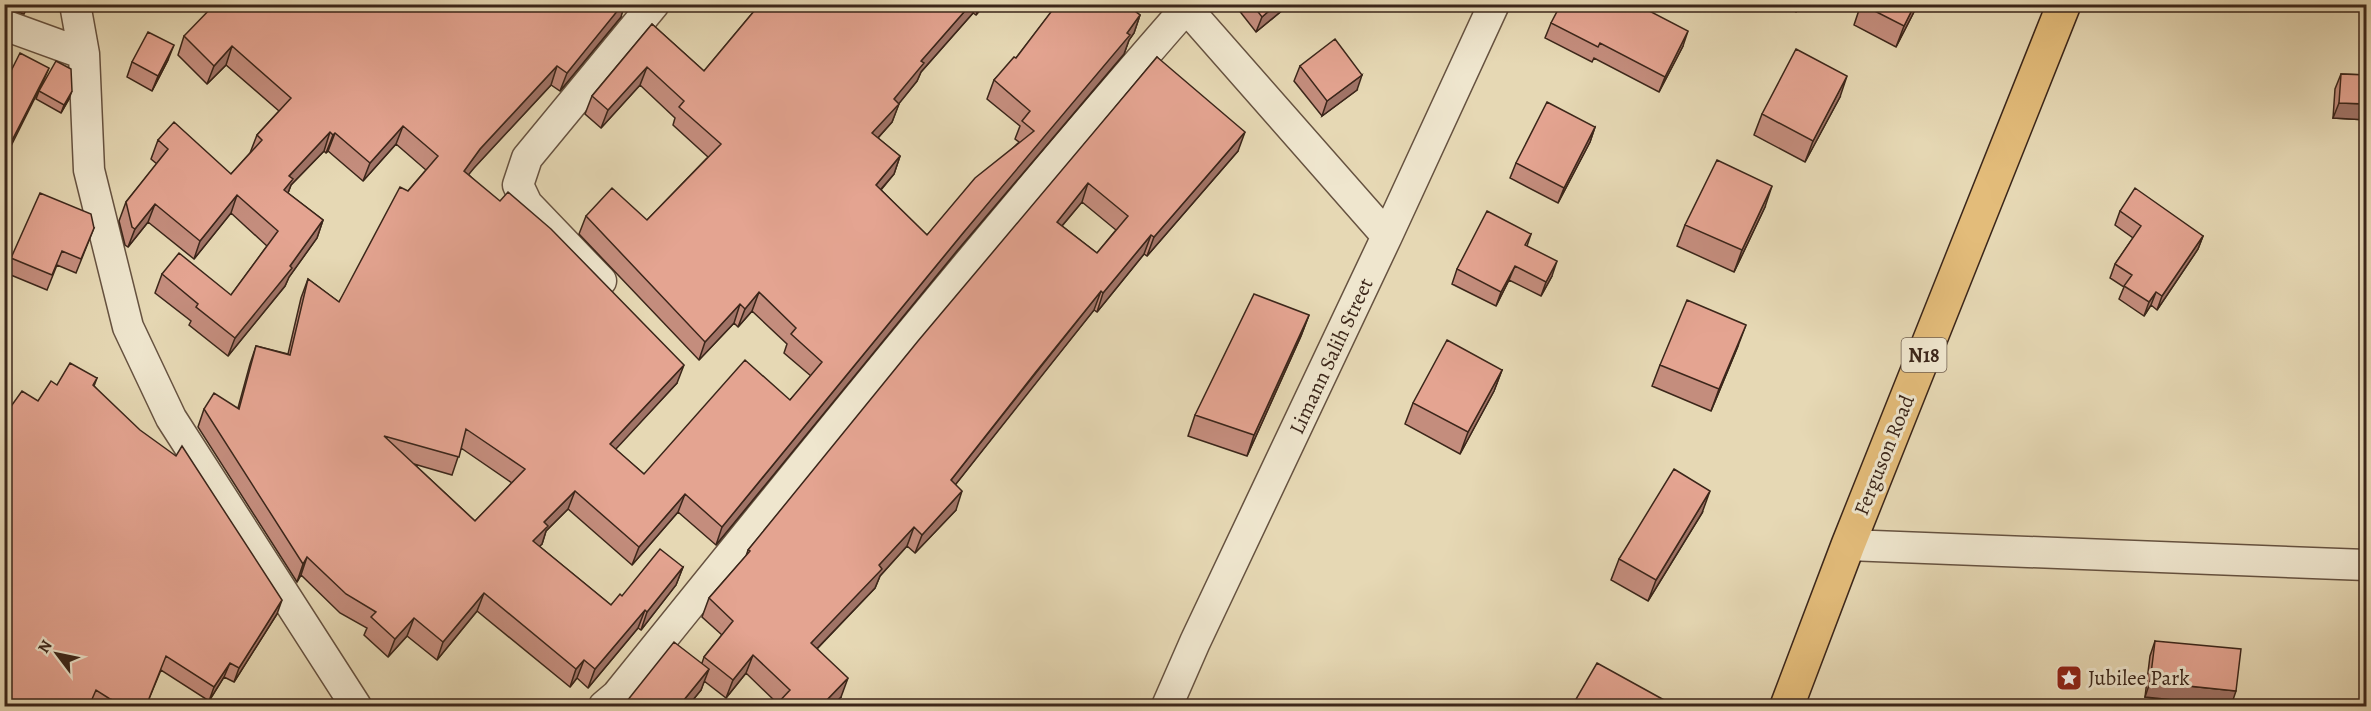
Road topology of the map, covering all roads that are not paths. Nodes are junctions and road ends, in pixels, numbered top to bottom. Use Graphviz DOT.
graph roads {
  1 [pos="75,4"];
  2 [pos="654,4"];
  3 [pos="1494,4"];
  4 [pos="2064,4"];
  5 [pos="1185,6"];
  6 [pos="4,26"];
  7 [pos="84,54"];
  8 [pos="1387,236"];
  9 [pos="618,299"];
  10 [pos="1848,545"];
  11 [pos="2367,566"];
  12 [pos="356,706"];
  13 [pos="604,706"];
  14 [pos="1167,706"];
  15 [pos="1787,706"];
  1 -- 7 [label="street"];
  2 -- 9 [label="street"];
  3 -- 8 [label="street, Limann Salih Street"];
  4 -- 10 [label="highway, Ferguson Road / N18"];
  5 -- 8 [label="street"];
  5 -- 13 [label="street"];
  6 -- 7 [label="street"];
  7 -- 12 [label="street"];
  8 -- 14 [label="street, Limann Salih Street"];
  10 -- 11 [label="street"];
  10 -- 15 [label="highway, Ferguson Road / N18"];
}
